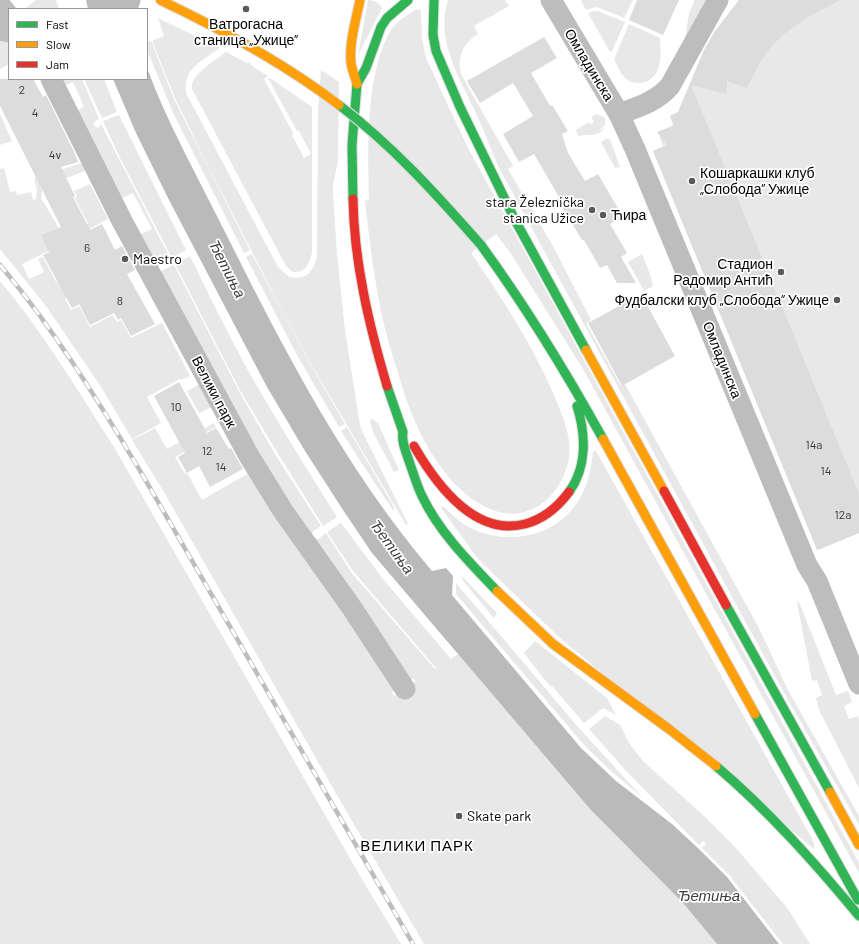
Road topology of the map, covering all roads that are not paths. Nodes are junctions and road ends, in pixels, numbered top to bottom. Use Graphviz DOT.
graph roads {
  1 [pos="160,0"];
  2 [pos="360,0"];
  3 [pos="408,0"];
  4 [pos="434,0"];
  5 [pos="551,0"];
  6 [pos="718,0"];
  7 [pos="0,5"];
  8 [pos="8,15"];
  9 [pos="52,80"];
  10 [pos="357,84"];
  11 [pos="619,114"];
  12 [pos="569,380"];
  13 [pos="403,432"];
  14 [pos="859,684"];
  15 [pos="405,689"];
  16 [pos="859,845"];
  17 [pos="859,901"];
  18 [pos="859,916"];
  1 -- 12 [label="main road, bridge"];
  2 -- 10 [label="main road"];
  3 -- 10 [label="main road"];
  4 -- 16 [label="main road"];
  5 -- 11 [label="street, Омладинска"];
  6 -- 11 [label="street"];
  7 -- 8 [label="street"];
  9 -- 15 [label="street, Велики парк"];
  10 -- 13 [label="main road"];
  11 -- 14 [label="street, Омладинска"];
  12 -- 13 [label="main road"];
  12 -- 17 [label="main road"];
  13 -- 18 [label="main road"];
}
